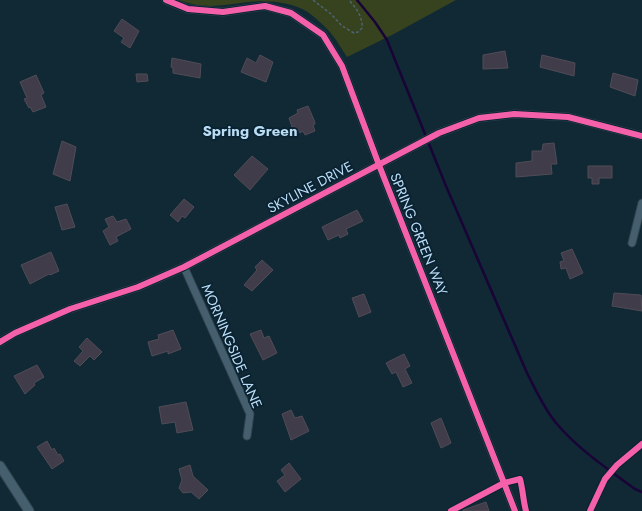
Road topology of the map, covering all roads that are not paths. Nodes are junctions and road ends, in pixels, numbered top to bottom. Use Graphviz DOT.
graph roads {
  1 [pos="166,0"];
  2 [pos="642,136"];
  3 [pos="379,165"];
  4 [pos="642,203"];
  5 [pos="632,243"];
  6 [pos="184,267"];
  7 [pos="0,342"];
  8 [pos="246,436"];
  9 [pos="0,466"];
  10 [pos="29,511"];
  11 [pos="515,511"];
  1 -- 3 [label="street, SPRING GREEN WAY"];
  2 -- 3 [label="street, SKYLINE DRIVE"];
  3 -- 6 [label="street, SKYLINE DRIVE"];
  3 -- 11 [label="street, SPRING GREEN WAY"];
  4 -- 5 [label="street"];
  6 -- 7 [label="street, SKYLINE DRIVE"];
  6 -- 8 [label="street, MORNINGSIDE LANE"];
  9 -- 10 [label="street"];
}
